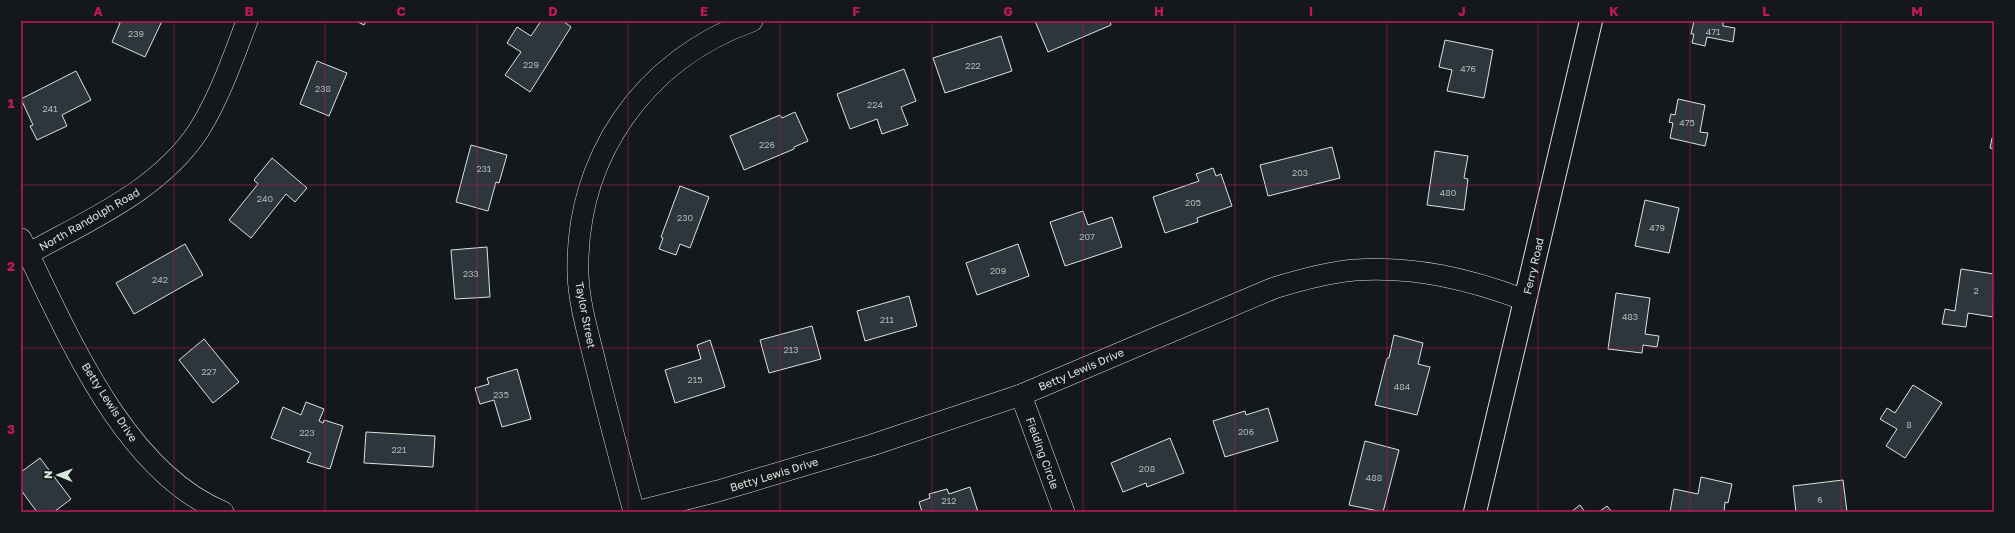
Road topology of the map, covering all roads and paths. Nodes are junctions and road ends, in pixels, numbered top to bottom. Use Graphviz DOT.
graph roads {
  1 [pos="247,21"];
  2 [pos="752,21"];
  3 [pos="1591,21"];
  4 [pos="25,247"];
  5 [pos="1525,300"];
  6 [pos="1021,395"];
  7 [pos="224,512"];
  8 [pos="635,512"];
  9 [pos="1064,512"];
  10 [pos="1476,512"];
  1 -- 4 [label="street, North Randolph Road"];
  2 -- 8 [label="street, Taylor Street"];
  3 -- 5 [label="main road, Ferry Road"];
  4 -- 7 [label="street, Betty Lewis Drive"];
  5 -- 6 [label="street, Betty Lewis Drive"];
  5 -- 10 [label="main road, Ferry Road"];
  6 -- 8 [label="street, Betty Lewis Drive"];
  6 -- 9 [label="street, Fielding Circle"];
}
